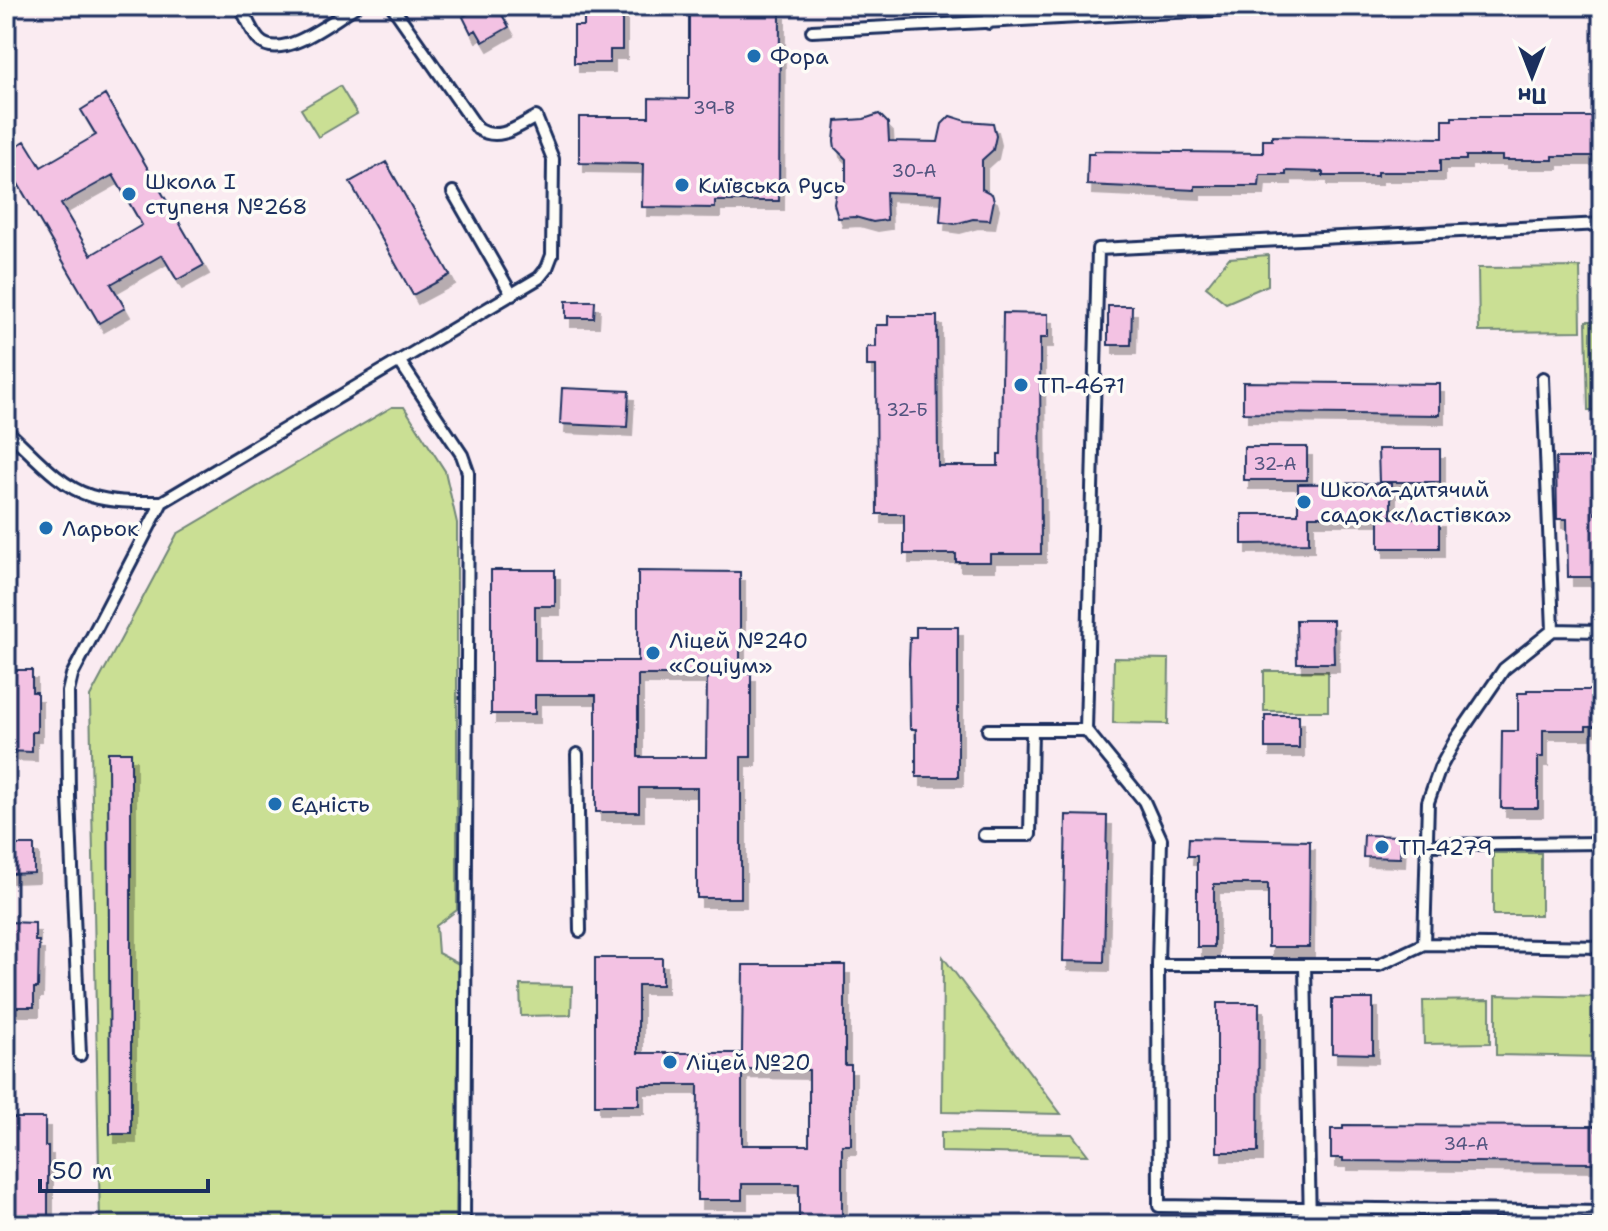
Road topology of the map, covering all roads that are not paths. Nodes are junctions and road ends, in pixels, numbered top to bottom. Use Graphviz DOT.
graph roads {
  1 [pos="240,6"];
  2 [pos="356,6"];
  3 [pos="392,6"];
  4 [pos="989,6"];
  5 [pos="1292,6"];
  6 [pos="989,23"];
  7 [pos="812,31"];
  8 [pos="453,192"];
  9 [pos="1602,224"];
  10 [pos="512,295"];
  11 [pos="400,362"];
  12 [pos="1543,378"];
  13 [pos="6,430"];
  14 [pos="162,502"];
  15 [pos="1553,630"];
  16 [pos="1602,631"];
  17 [pos="988,730"];
  18 [pos="1032,730"];
  19 [pos="1086,730"];
  20 [pos="577,754"];
  21 [pos="984,835"];
  22 [pos="1602,843"];
  23 [pos="1427,845"];
  24 [pos="580,931"];
  25 [pos="1424,944"];
  26 [pos="1602,947"];
  27 [pos="1158,965"];
  28 [pos="1305,966"];
  29 [pos="80,1055"];
  30 [pos="1310,1209"];
  31 [pos="1602,1212"];
  32 [pos="464,1225"];
  33 [pos="1310,1225"];
  1 -- 2 [label="lane"];
  3 -- 10 [label="lane"];
  4 -- 6 [label="lane"];
  5 -- 6 [label="lane"];
  6 -- 7 [label="lane"];
  8 -- 10 [label="lane"];
  9 -- 19 [label="lane"];
  10 -- 11 [label="lane"];
  11 -- 14 [label="lane"];
  11 -- 32 [label="lane"];
  12 -- 15 [label="lane"];
  13 -- 14 [label="lane"];
  14 -- 29 [label="lane"];
  15 -- 16 [label="lane"];
  15 -- 23 [label="lane"];
  17 -- 18 [label="lane"];
  18 -- 19 [label="lane"];
  18 -- 21 [label="lane"];
  19 -- 27 [label="lane"];
  20 -- 24 [label="lane"];
  22 -- 23 [label="lane"];
  23 -- 25 [label="lane"];
  25 -- 26 [label="lane"];
  25 -- 28 [label="lane"];
  27 -- 28 [label="lane"];
  27 -- 30 [label="lane"];
  28 -- 30 [label="lane"];
  30 -- 31 [label="lane"];
  30 -- 33 [label="lane"];
}
